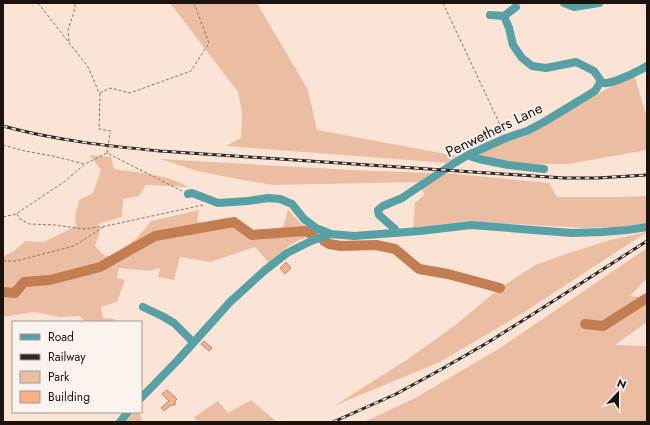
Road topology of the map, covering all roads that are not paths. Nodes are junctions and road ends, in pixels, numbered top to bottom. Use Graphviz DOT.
graph roads {
  1 [pos="564,3"];
  2 [pos="599,3"];
  3 [pos="516,8"];
  4 [pos="490,15"];
  5 [pos="504,16"];
  6 [pos="647,66"];
  7 [pos="601,81"];
  8 [pos="470,154"];
  9 [pos="544,169"];
  10 [pos="188,194"];
  11 [pos="647,227"];
  12 [pos="396,232"];
  13 [pos="331,234"];
  14 [pos="143,307"];
  15 [pos="193,342"];
  16 [pos="142,397"];
  17 [pos="127,413"];
  18 [pos="120,422"];
  1 -- 2 [label="street"];
  3 -- 5 [label="street"];
  4 -- 5 [label="street"];
  5 -- 7 [label="street"];
  6 -- 7 [label="street"];
  7 -- 8 [label="street, Penwethers Lane"];
  8 -- 9 [label="street"];
  8 -- 12 [label="street, Penwethers Lane"];
  10 -- 13 [label="street"];
  11 -- 12 [label="street"];
  12 -- 13 [label="street"];
  13 -- 15 [label="street"];
  14 -- 15 [label="street"];
  15 -- 16 [label="street"];
  17 -- 18 [label="street"];
}
